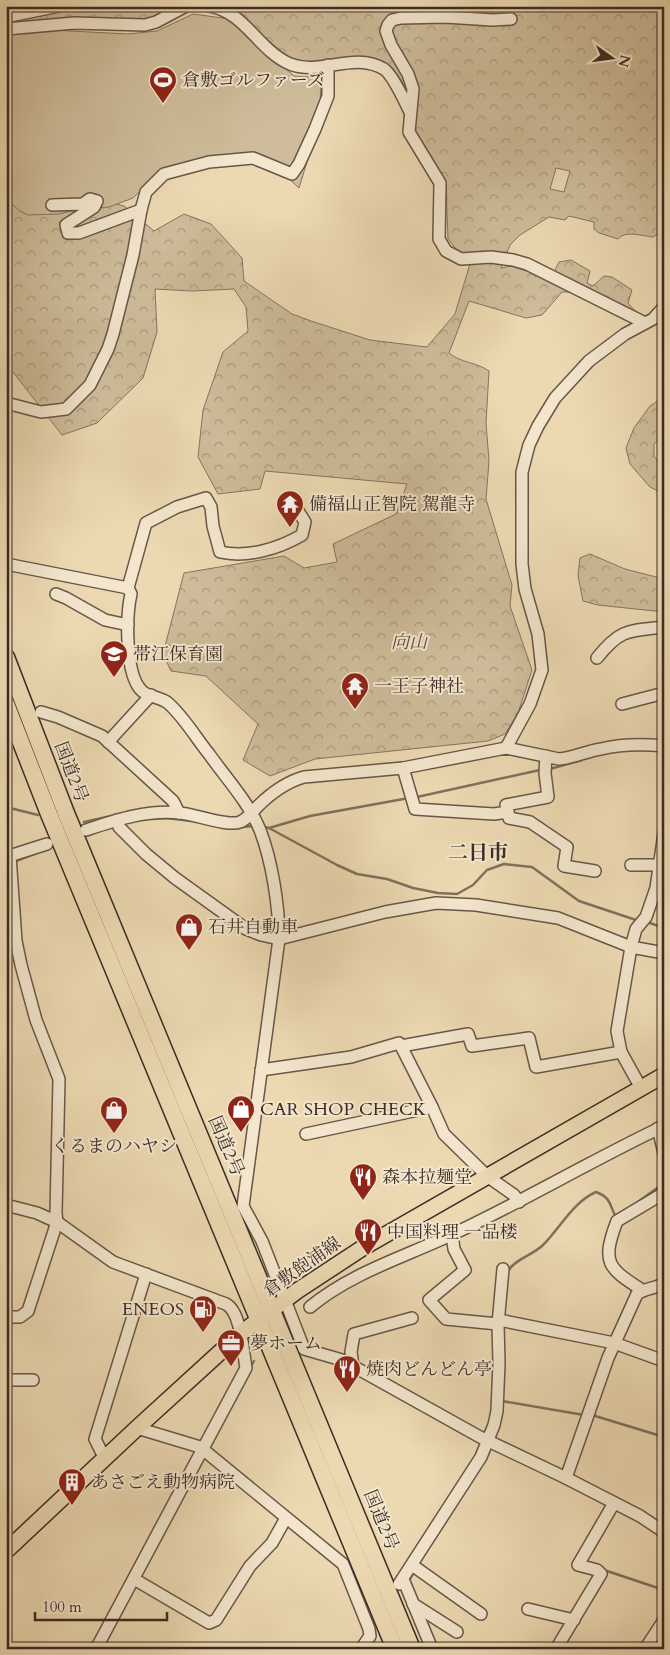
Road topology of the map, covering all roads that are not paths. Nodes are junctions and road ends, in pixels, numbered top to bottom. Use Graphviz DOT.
graph roads {
  1 [pos="59,6"];
  2 [pos="186,6"];
  3 [pos="210,6"];
  4 [pos="6,15"];
  5 [pos="511,19"];
  6 [pos="6,28"];
  7 [pos="328,65"];
  8 [pos="410,112"];
  9 [pos="52,205"];
  10 [pos="141,210"];
  11 [pos="663,309"];
  12 [pos="645,323"];
  13 [pos="6,403"];
  14 [pos="298,512"];
  15 [pos="6,564"];
  16 [pos="128,588"];
  17 [pos="56,594"];
  18 [pos="128,625"];
  19 [pos="664,627"];
  20 [pos="6,656"];
  21 [pos="597,658"];
  22 [pos="664,693"];
  23 [pos="151,695"];
  24 [pos="6,704"];
  25 [pos="622,704"];
  26 [pos="41,712"];
  27 [pos="108,742"];
  28 [pos="664,746"];
  29 [pos="506,748"];
  30 [pos="546,756"];
  31 [pos="403,768"];
  32 [pos="508,812"];
  33 [pos="179,813"];
  34 [pos="251,814"];
  35 [pos="117,820"];
  36 [pos="86,830"];
  37 [pos="664,833"];
  38 [pos="47,844"];
  39 [pos="8,856"];
  40 [pos="631,865"];
  41 [pos="658,865"];
  42 [pos="595,871"];
  43 [pos="660,889"];
  44 [pos="279,939"];
  45 [pos="631,947"];
  46 [pos="664,953"];
  47 [pos="401,1046"];
  48 [pos="621,1052"];
  49 [pos="261,1070"];
  50 [pos="664,1075"];
  51 [pos="641,1088"];
  52 [pos="432,1107"];
  53 [pos="661,1127"];
  54 [pos="306,1134"];
  55 [pos="664,1153"];
  56 [pos="487,1176"];
  57 [pos="664,1193"];
  58 [pos="516,1199"];
  59 [pos="6,1205"];
  60 [pos="57,1222"];
  61 [pos="452,1235"];
  62 [pos="504,1269"];
  63 [pos="146,1274"];
  64 [pos="664,1283"];
  65 [pos="642,1290"];
  66 [pos="279,1305"];
  67 [pos="310,1307"];
  68 [pos="6,1317"];
  69 [pos="412,1318"];
  70 [pos="259,1320"];
  71 [pos="499,1322"];
  72 [pos="240,1334"];
  73 [pos="614,1343"];
  74 [pos="664,1361"];
  75 [pos="353,1366"];
  76 [pos="6,1380"];
  77 [pos="33,1380"];
  78 [pos="137,1428"];
  79 [pos="489,1441"];
  80 [pos="205,1452"];
  81 [pos="105,1459"];
  82 [pos="566,1478"];
  83 [pos="614,1503"];
  84 [pos="286,1518"];
  85 [pos="664,1532"];
  86 [pos="6,1551"];
  87 [pos="415,1568"];
  88 [pos="136,1581"];
  89 [pos="414,1604"];
  90 [pos="528,1609"];
  91 [pos="482,1614"];
  92 [pos="571,1619"];
  93 [pos="664,1620"];
  94 [pos="457,1632"];
  95 [pos="96,1649"];
  96 [pos="361,1649"];
  97 [pos="395,1649"];
  98 [pos="412,1649"];
  99 [pos="432,1649"];
  100 [pos="556,1649"];
  101 [pos="645,1649"];
  1 -- 4 [label="street"];
  2 -- 6 [label="street"];
  3 -- 7 [label="street"];
  5 -- 8 [label="street"];
  7 -- 8 [label="street"];
  7 -- 10 [label="street"];
  8 -- 12 [label="street"];
  9 -- 10 [label="street"];
  10 -- 13 [label="street"];
  11 -- 12 [label="street"];
  12 -- 29 [label="street"];
  14 -- 16 [label="street"];
  15 -- 16 [label="street"];
  16 -- 18 [label="street"];
  17 -- 18 [label="street"];
  18 -- 23 [label="street"];
  19 -- 21 [label="street"];
  20 -- 66 [label="highway, 国道2号"];
  22 -- 25 [label="street"];
  23 -- 27 [label="street"];
  23 -- 34 [label="street"];
  24 -- 70 [label="highway, 国道2号"];
  26 -- 27 [label="street"];
  27 -- 33 [label="street"];
  28 -- 30 [label="street"];
  29 -- 30 [label="street"];
  29 -- 31 [label="street"];
  30 -- 32 [label="street"];
  31 -- 32 [label="street"];
  31 -- 34 [label="street"];
  32 -- 42 [label="street"];
  33 -- 34 [label="street"];
  33 -- 35 [label="street"];
  34 -- 44 [label="street"];
  35 -- 36 [label="street"];
  35 -- 44 [label="street"];
  37 -- 41 [label="street"];
  38 -- 39 [label="street"];
  39 -- 60 [label="street"];
  40 -- 41 [label="street"];
  41 -- 43 [label="street"];
  43 -- 45 [label="street"];
  44 -- 45 [label="street"];
  44 -- 49 [label="street"];
  45 -- 46 [label="street"];
  45 -- 48 [label="street"];
  47 -- 48 [label="street"];
  47 -- 49 [label="street"];
  47 -- 52 [label="street"];
  48 -- 51 [label="street"];
  49 -- 66 [label="street"];
  50 -- 51 [label="main road, 倉敷飽浦線"];
  51 -- 56 [label="main road, 倉敷飽浦線"];
  52 -- 54 [label="street"];
  52 -- 56 [label="street"];
  53 -- 55 [label="street"];
  53 -- 58 [label="street"];
  56 -- 58 [label="street"];
  56 -- 66 [label="main road, 倉敷飽浦線"];
  57 -- 65 [label="street"];
  58 -- 61 [label="street"];
  59 -- 60 [label="street"];
  60 -- 63 [label="street"];
  60 -- 68 [label="street"];
  61 -- 67 [label="street"];
  61 -- 71 [label="street"];
  62 -- 71 [label="street"];
  63 -- 72 [label="street"];
  63 -- 81 [label="street"];
  64 -- 65 [label="street"];
  65 -- 73 [label="street"];
  66 -- 70 [label="main road, 倉敷飽浦線"];
  66 -- 75 [label="street"];
  66 -- 98 [label="highway, 国道2号"];
  69 -- 75 [label="street"];
  70 -- 72 [label="main road, 倉敷飽浦線"];
  70 -- 97 [label="highway, 国道2号"];
  71 -- 73 [label="street"];
  71 -- 79 [label="street"];
  72 -- 78 [label="main road, 倉敷飽浦線"];
  72 -- 80 [label="street"];
  73 -- 74 [label="street"];
  73 -- 82 [label="street"];
  75 -- 79 [label="street"];
  76 -- 77 [label="street"];
  78 -- 80 [label="street"];
  78 -- 81 [label="main road, 倉敷飽浦線"];
  79 -- 82 [label="street"];
  79 -- 87 [label="street"];
  80 -- 84 [label="street"];
  80 -- 88 [label="street"];
  81 -- 86 [label="main road, 倉敷飽浦線"];
  82 -- 83 [label="street"];
  83 -- 85 [label="street"];
  83 -- 92 [label="street"];
  84 -- 88 [label="street"];
  84 -- 96 [label="street"];
  87 -- 89 [label="street"];
  87 -- 91 [label="street"];
  88 -- 95 [label="street"];
  89 -- 94 [label="street"];
  89 -- 99 [label="street"];
  90 -- 92 [label="street"];
  92 -- 100 [label="street"];
  93 -- 101 [label="street"];
}
